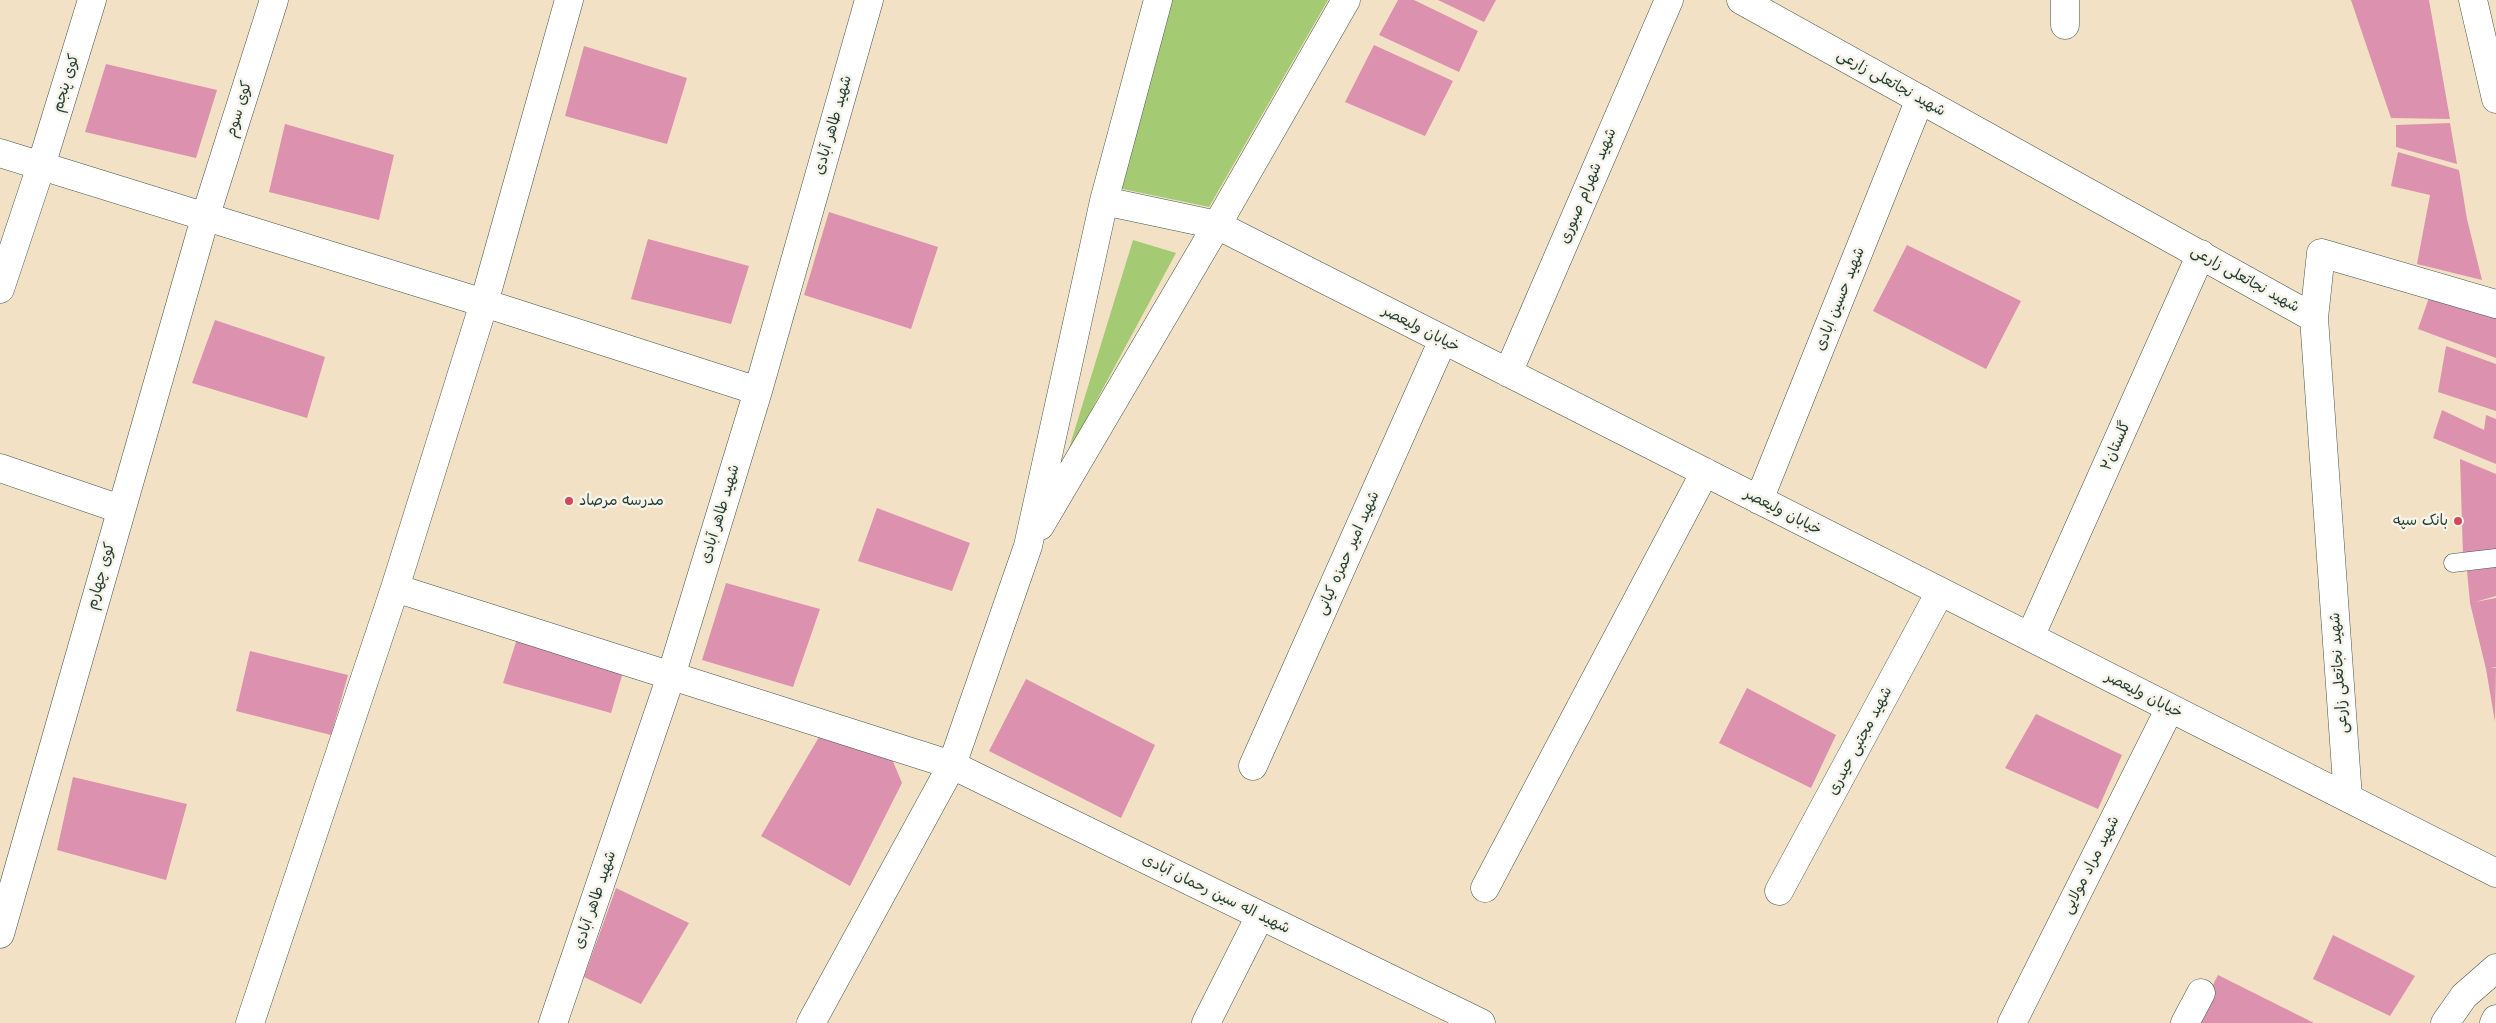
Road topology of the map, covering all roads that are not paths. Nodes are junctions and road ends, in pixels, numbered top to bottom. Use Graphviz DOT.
graph roads {
  1 [pos="92,0"];
  2 [pos="274,0"];
  3 [pos="568,0"];
  4 [pos="869,0"];
  5 [pos="1158,0"];
  6 [pos="1346,0"];
  7 [pos="1669,0"];
  8 [pos="1741,0"];
  9 [pos="2473,0"];
  10 [pos="2496,98"];
  11 [pos="1920,99"];
  12 [pos="0,153"];
  13 [pos="41,166"];
  14 [pos="1104,201"];
  15 [pos="205,218"];
  16 [pos="1217,225"];
  17 [pos="2201,254"];
  18 [pos="0,289"];
  19 [pos="484,303"];
  20 [pos="2496,304"];
  21 [pos="2314,318"];
  22 [pos="1444,340"];
  23 [pos="1508,373"];
  24 [pos="758,391"];
  25 [pos="0,468"];
  26 [pos="1705,472"];
  27 [pos="1759,500"];
  28 [pos="120,509"];
  29 [pos="1028,546"];
  30 [pos="2496,558"];
  31 [pos="2453,563"];
  32 [pos="395,588"];
  33 [pos="1940,592"];
  34 [pos="2030,637"];
  35 [pos="671,676"];
  36 [pos="2170,708"];
  37 [pos="952,765"];
  38 [pos="1253,766"];
  39 [pos="2348,798"];
  40 [pos="2496,873"];
  41 [pos="1485,888"];
  42 [pos="1779,891"];
  43 [pos="1260,916"];
  44 [pos="0,934"];
  45 [pos="2496,968"];
  46 [pos="2201,994"];
  47 [pos="2496,1019"];
  48 [pos="2015,1022"];
  49 [pos="250,1023"];
  50 [pos="553,1023"];
  51 [pos="811,1023"];
  52 [pos="1206,1023"];
  53 [pos="1481,1023"];
  54 [pos="2185,1023"];
  55 [pos="2445,1023"];
  56 [pos="2494,1023"];
  1 -- 13 [label="street, کوی پنجم"];
  2 -- 15 [label="street, کوی سوم"];
  3 -- 19 [label="street"];
  4 -- 24 [label="street, شهید طاهر آبادی"];
  5 -- 14 [label="street"];
  6 -- 16 [label="street"];
  7 -- 23 [label="street, شهید شهرام صبوری"];
  8 -- 11 [label="street, شهید نجاتعلی زارعی"];
  9 -- 10 [label="street"];
  11 -- 17 [label="street, شهید نجاتعلی زارعی"];
  11 -- 27 [label="street, شهید حسین ابادی"];
  12 -- 13 [label="street"];
  13 -- 15 [label="street"];
  13 -- 18 [label="street, کوی پنجم"];
  14 -- 16 [label="street, خیابان ولیعصر"];
  14 -- 29 [label="street"];
  15 -- 19 [label="street"];
  15 -- 28 [label="street, کوی چهارم"];
  16 -- 22 [label="street, خیابان ولیعصر"];
  16 -- 29 [label="street"];
  17 -- 21 [label="street, شهید نجاتعلی زارعی"];
  17 -- 34 [label="street, گلستان۲"];
  19 -- 24 [label="street"];
  19 -- 32 [label="street"];
  20 -- 21 [label="street"];
  21 -- 39 [label="street, شهید نجاتعلی زارعی"];
  22 -- 23 [label="street, خیابان ولیعصر"];
  22 -- 38 [label="street, شهید امیر حمزه کیانی"];
  23 -- 26 [label="street, خیابان ولیعصر"];
  24 -- 35 [label="street, شهید طاهر آبادی"];
  25 -- 28 [label="street"];
  26 -- 27 [label="street, خیابان ولیعصر"];
  26 -- 41 [label="street"];
  27 -- 33 [label="street, خیابان ولیعصر"];
  28 -- 44 [label="street, کوی چهارم"];
  29 -- 37 [label="street"];
  30 -- 31 [label="lane"];
  32 -- 35 [label="street, شهید اله سین رحمان آبادی"];
  32 -- 49 [label="street"];
  33 -- 34 [label="street, خیابان ولیعصر"];
  33 -- 42 [label="street, شهید مجتبی حیدری"];
  34 -- 36 [label="street, خیابان ولیعصر"];
  35 -- 37 [label="street, شهید اله سین رحمان آبادی"];
  35 -- 50 [label="street, شهید طاهر آبادی"];
  36 -- 39 [label="street, خیابان ولیعصر"];
  36 -- 48 [label="street, شهید مراد مولایی"];
  37 -- 43 [label="street, شهید اله سین رحمان آبادی"];
  37 -- 51 [label="street"];
  39 -- 40 [label="street"];
  43 -- 52 [label="street"];
  43 -- 53 [label="street, شهید اله سین رحمان آبادی"];
  45 -- 55 [label="street"];
  46 -- 54 [label="street"];
  47 -- 56 [label="street"];
}
